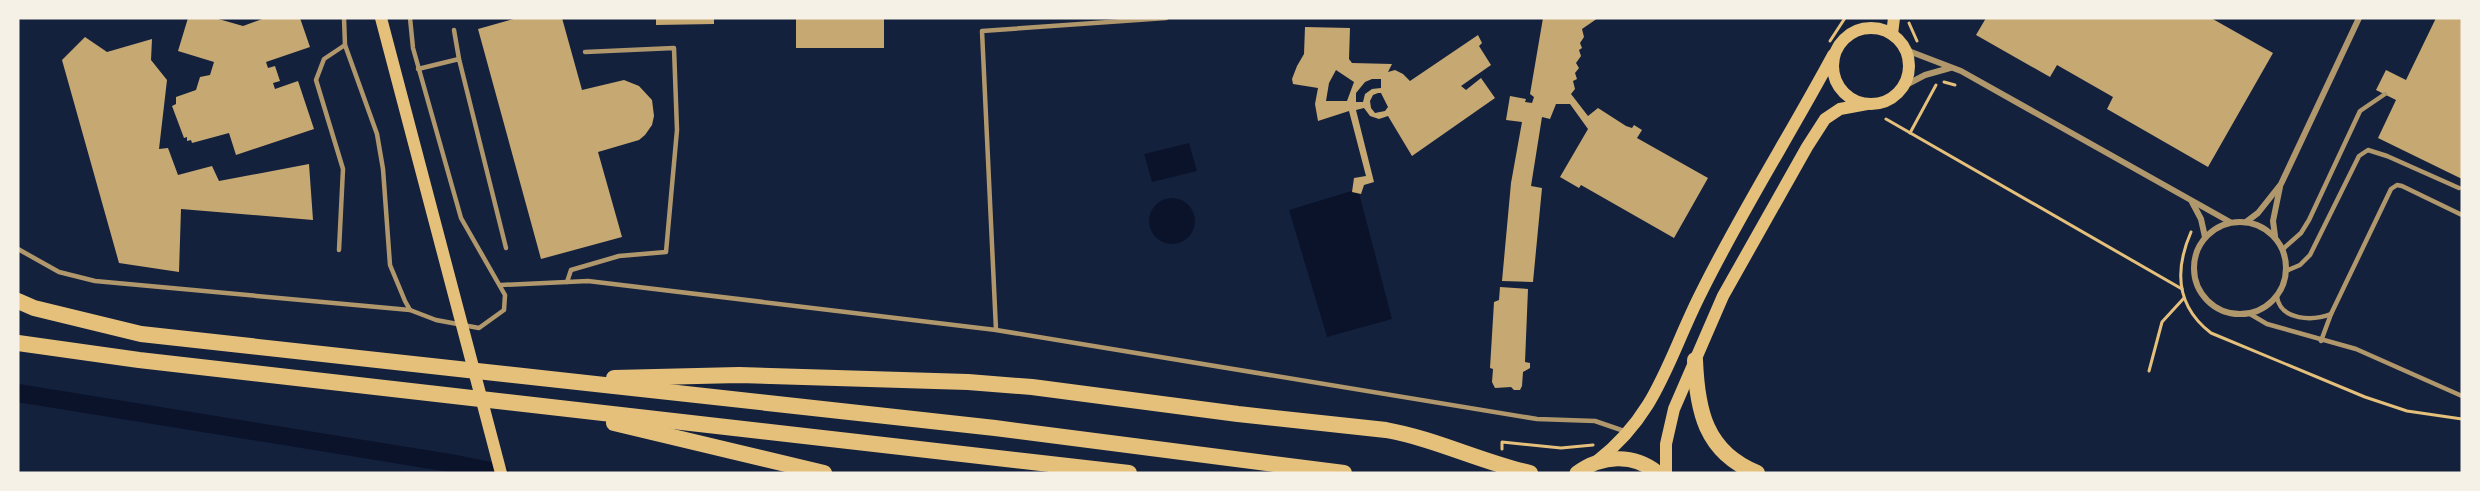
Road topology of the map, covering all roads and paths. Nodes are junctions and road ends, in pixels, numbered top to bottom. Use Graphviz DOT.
graph roads {
  1 [pos="344,18"];
  2 [pos="381,18"];
  3 [pos="410,18"];
  4 [pos="1166,18"];
  5 [pos="1845,18"];
  6 [pos="1863,18"];
  7 [pos="1894,18"];
  8 [pos="1908,18"];
  9 [pos="2359,18"];
  10 [pos="454,30"];
  11 [pos="1849,34"];
  12 [pos="1892,34"];
  13 [pos="345,45"];
  14 [pos="1920,45"];
  15 [pos="1830,50"];
  16 [pos="1906,50"];
  17 [pos="585,52"];
  18 [pos="459,59"];
  19 [pos="1951,68"];
  20 [pos="418,69"];
  21 [pos="1938,82"];
  22 [pos="1904,86"];
  23 [pos="2385,94"];
  24 [pos="1867,104"];
  25 [pos="1886,119"];
  26 [pos="1910,133"];
  27 [pos="2281,184"];
  28 [pos="2459,188"];
  29 [pos="2192,202"];
  30 [pos="2462,215"];
  31 [pos="2230,222"];
  32 [pos="2246,222"];
  33 [pos="2192,228"];
  34 [pos="2205,237"];
  35 [pos="2275,237"];
  36 [pos="506,248"];
  37 [pos="18,249"];
  38 [pos="2283,249"];
  39 [pos="339,250"];
  40 [pos="2286,271"];
  41 [pos="567,282"];
  42 [pos="501,285"];
  43 [pos="2182,289"];
  44 [pos="2277,297"];
  45 [pos="2184,298"];
  46 [pos="18,301"];
  47 [pos="411,310"];
  48 [pos="2250,314"];
  49 [pos="2331,314"];
  50 [pos="996,330"];
  51 [pos="2321,341"];
  52 [pos="18,343"];
  53 [pos="1695,360"];
  54 [pos="2149,371"];
  55 [pos="546,380"];
  56 [pos="2462,396"];
  57 [pos="543,406"];
  58 [pos="2462,419"];
  59 [pos="1616,428"];
  60 [pos="1629,433"];
  61 [pos="1501,458"];
  62 [pos="1597,461"];
  63 [pos="501,473"];
  64 [pos="824,473"];
  65 [pos="1129,473"];
  66 [pos="1344,473"];
  67 [pos="1530,473"];
  68 [pos="1577,473"];
  69 [pos="1658,473"];
  70 [pos="1666,473"];
  71 [pos="1757,473"];
  1 -- 13 [label="lane"];
  2 -- 63 [label="main road"];
  3 -- 20 [label="lane"];
  4 -- 50 [label="lane"];
  5 -- 15 [label="path"];
  6 -- 11 [label="main road"];
  7 -- 12 [label="main road"];
  8 -- 14 [label="path"];
  9 -- 27 [label="street"];
  10 -- 18 [label="lane"];
  11 -- 12 [label="main road"];
  11 -- 15 [label="main road"];
  12 -- 16 [label="main road"];
  13 -- 39 [label="lane"];
  13 -- 47 [label="lane"];
  15 -- 24 [label="main road"];
  15 -- 60 [label="main road"];
  16 -- 19 [label="street"];
  16 -- 22 [label="main road"];
  17 -- 41 [label="lane"];
  18 -- 20 [label="lane"];
  18 -- 36 [label="lane"];
  19 -- 22 [label="street"];
  19 -- 29 [label="street"];
  20 -- 42 [label="lane"];
  21 -- 26 [label="path"];
  22 -- 24 [label="main road"];
  23 -- 38 [label="lane"];
  24 -- 53 [label="main road"];
  25 -- 26 [label="path"];
  26 -- 43 [label="path"];
  27 -- 32 [label="street"];
  27 -- 35 [label="street"];
  28 -- 40 [label="lane"];
  29 -- 31 [label="street"];
  29 -- 34 [label="street"];
  30 -- 49 [label="lane"];
  31 -- 32 [label="street"];
  31 -- 34 [label="street"];
  32 -- 35 [label="street"];
  33 -- 43 [label="path"];
  34 -- 48 [label="street"];
  35 -- 38 [label="street"];
  37 -- 47 [label="lane"];
  38 -- 40 [label="street"];
  40 -- 44 [label="street"];
  41 -- 42 [label="lane"];
  41 -- 50 [label="lane"];
  42 -- 47 [label="lane"];
  43 -- 45 [label="path"];
  44 -- 48 [label="street"];
  44 -- 49 [label="lane"];
  45 -- 54 [label="path"];
  45 -- 58 [label="path"];
  46 -- 55 [label="highway"];
  48 -- 51 [label="lane"];
  49 -- 51 [label="lane"];
  50 -- 59 [label="lane"];
  51 -- 56 [label="lane"];
  52 -- 57 [label="highway"];
  53 -- 70 [label="main road"];
  53 -- 71 [label="highway"];
  55 -- 66 [label="highway"];
  55 -- 67 [label="highway"];
  57 -- 64 [label="highway"];
  57 -- 65 [label="highway"];
  59 -- 60 [label="lane"];
  59 -- 61 [label="path"];
  60 -- 62 [label="main road"];
  62 -- 68 [label="main road"];
  62 -- 69 [label="main road"];
}
